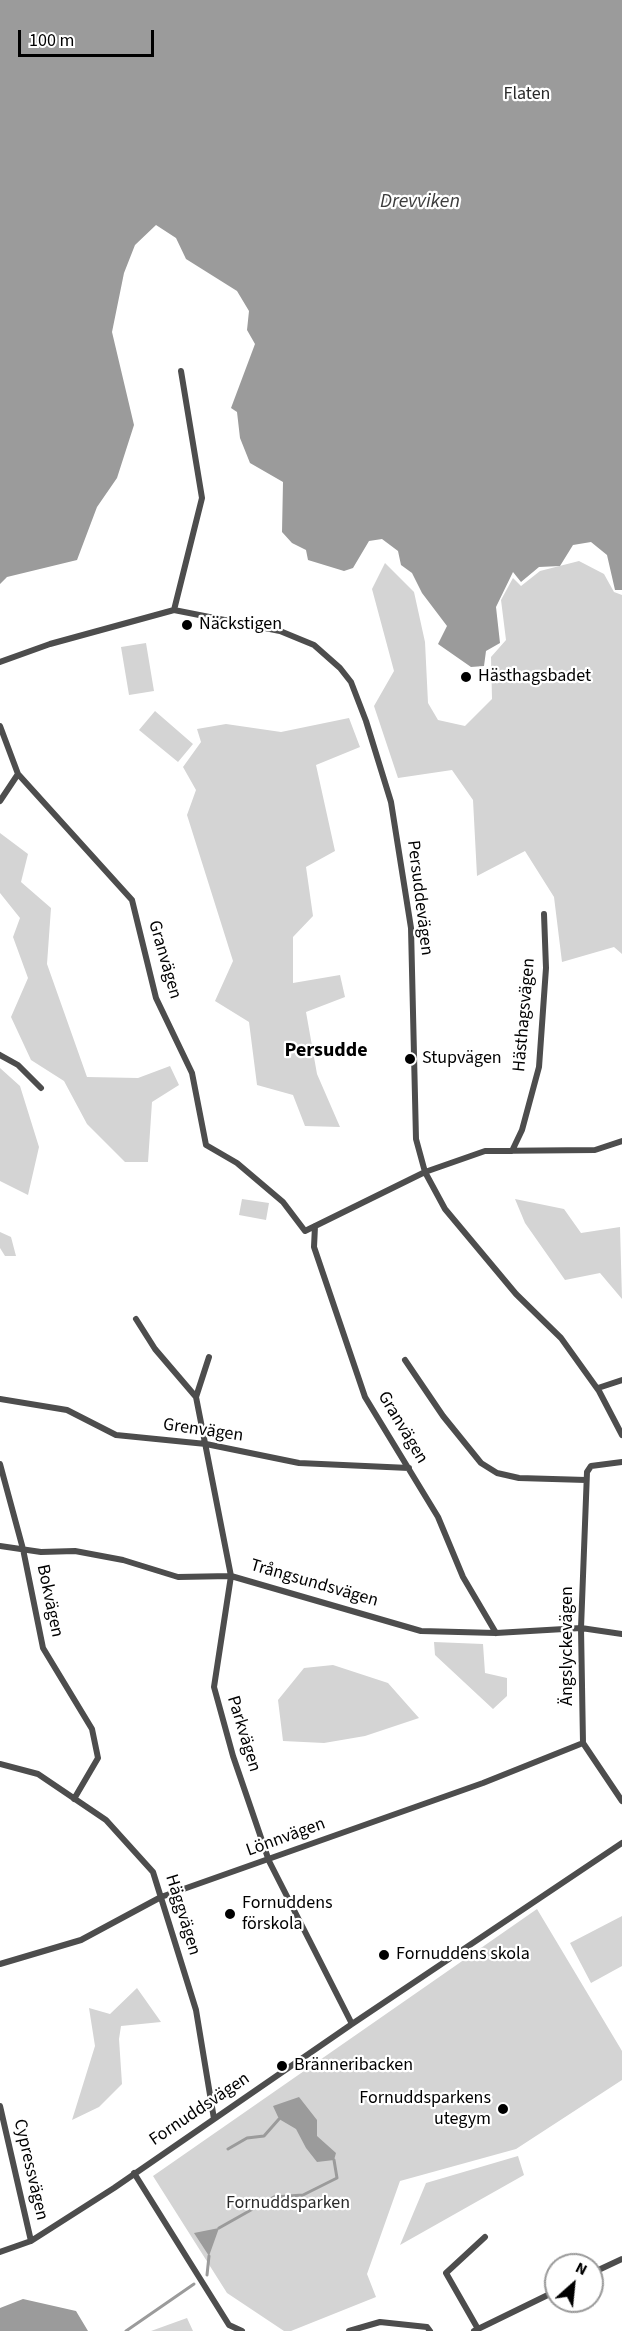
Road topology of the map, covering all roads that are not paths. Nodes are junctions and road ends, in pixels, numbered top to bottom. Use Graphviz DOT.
graph roads {
  1 [pos="181,371"];
  2 [pos="174,610"];
  3 [pos="0,662"];
  4 [pos="0,726"];
  5 [pos="18,774"];
  6 [pos="0,801"];
  7 [pos="544,914"];
  8 [pos="0,1055"];
  9 [pos="41,1088"];
  10 [pos="622,1141"];
  11 [pos="512,1151"];
  12 [pos="425,1172"];
  13 [pos="315,1226"];
  14 [pos="136,1319"];
  15 [pos="209,1357"];
  16 [pos="405,1360"];
  17 [pos="622,1380"];
  18 [pos="598,1388"];
  19 [pos="196,1397"];
  20 [pos="0,1399"];
  21 [pos="622,1435"];
  22 [pos="206,1444"];
  23 [pos="622,1462"];
  24 [pos="0,1464"];
  25 [pos="409,1468"];
  26 [pos="586,1480"];
  27 [pos="0,1546"];
  28 [pos="23,1549"];
  29 [pos="231,1576"];
  30 [pos="581,1628"];
  31 [pos="496,1633"];
  32 [pos="622,1634"];
  33 [pos="583,1743"];
  34 [pos="0,1764"];
  35 [pos="74,1799"];
  36 [pos="622,1801"];
  37 [pos="622,1843"];
  38 [pos="269,1861"];
  39 [pos="161,1897"];
  40 [pos="0,1964"];
  41 [pos="352,2024"];
  42 [pos="0,2106"];
  43 [pos="214,2119"];
  44 [pos="134,2173"];
  45 [pos="485,2237"];
  46 [pos="31,2241"];
  47 [pos="0,2252"];
  48 [pos="622,2259"];
  49 [pos="604,2267"];
  50 [pos="544,2297"];
  51 [pos="476,2330"];
  52 [pos="242,2331"];
  53 [pos="349,2331"];
  54 [pos="430,2331"];
  1 -- 2 [label="street"];
  2 -- 3 [label="street, Persuddevägen"];
  2 -- 12 [label="street, Persuddevägen"];
  4 -- 5 [label="street, Granvägen"];
  5 -- 6 [label="street"];
  5 -- 13 [label="street, Granvägen"];
  7 -- 11 [label="street, Hästhagsvägen"];
  8 -- 9 [label="street"];
  10 -- 11 [label="street"];
  11 -- 12 [label="street"];
  12 -- 13 [label="street"];
  12 -- 18 [label="street, Persuddevägen"];
  13 -- 25 [label="street, Granvägen"];
  14 -- 19 [label="street, Parkvägen"];
  15 -- 19 [label="street"];
  16 -- 26 [label="street"];
  17 -- 18 [label="street"];
  18 -- 21 [label="street, Persuddevägen"];
  19 -- 22 [label="street, Parkvägen"];
  20 -- 22 [label="street, Grenvägen"];
  22 -- 25 [label="street, Grenvägen"];
  22 -- 29 [label="street, Parkvägen"];
  23 -- 26 [label="street"];
  24 -- 28 [label="street, Bokvägen"];
  25 -- 31 [label="street, Granvägen"];
  26 -- 30 [label="street, Ängslyckevägen"];
  27 -- 28 [label="street, Trångsundsvägen"];
  28 -- 29 [label="street, Trångsundsvägen"];
  28 -- 35 [label="street, Bokvägen"];
  29 -- 31 [label="street, Trångsundsvägen"];
  29 -- 38 [label="street, Parkvägen"];
  30 -- 31 [label="street, Trångsundsvägen"];
  30 -- 32 [label="street, Trångsundsvägen"];
  30 -- 33 [label="street, Ängslyckevägen"];
  33 -- 36 [label="street"];
  33 -- 38 [label="street, Lönnvägen"];
  34 -- 35 [label="street, Häggvägen"];
  35 -- 39 [label="street, Häggvägen"];
  37 -- 41 [label="street, Fornuddsvägen"];
  38 -- 39 [label="street, Lönnvägen"];
  38 -- 41 [label="street, Parkvägen"];
  39 -- 40 [label="street, Lönnvägen"];
  39 -- 43 [label="street, Häggvägen"];
  41 -- 43 [label="street, Fornuddsvägen"];
  42 -- 46 [label="street, Cypressvägen"];
  43 -- 44 [label="street, Fornuddsvägen"];
  44 -- 46 [label="street, Fornuddsvägen"];
  44 -- 52 [label="street"];
  45 -- 51 [label="street"];
  46 -- 47 [label="street, Fornuddsvägen"];
  48 -- 49 [label="street"];
  50 -- 51 [label="street"];
  53 -- 54 [label="street"];
}
